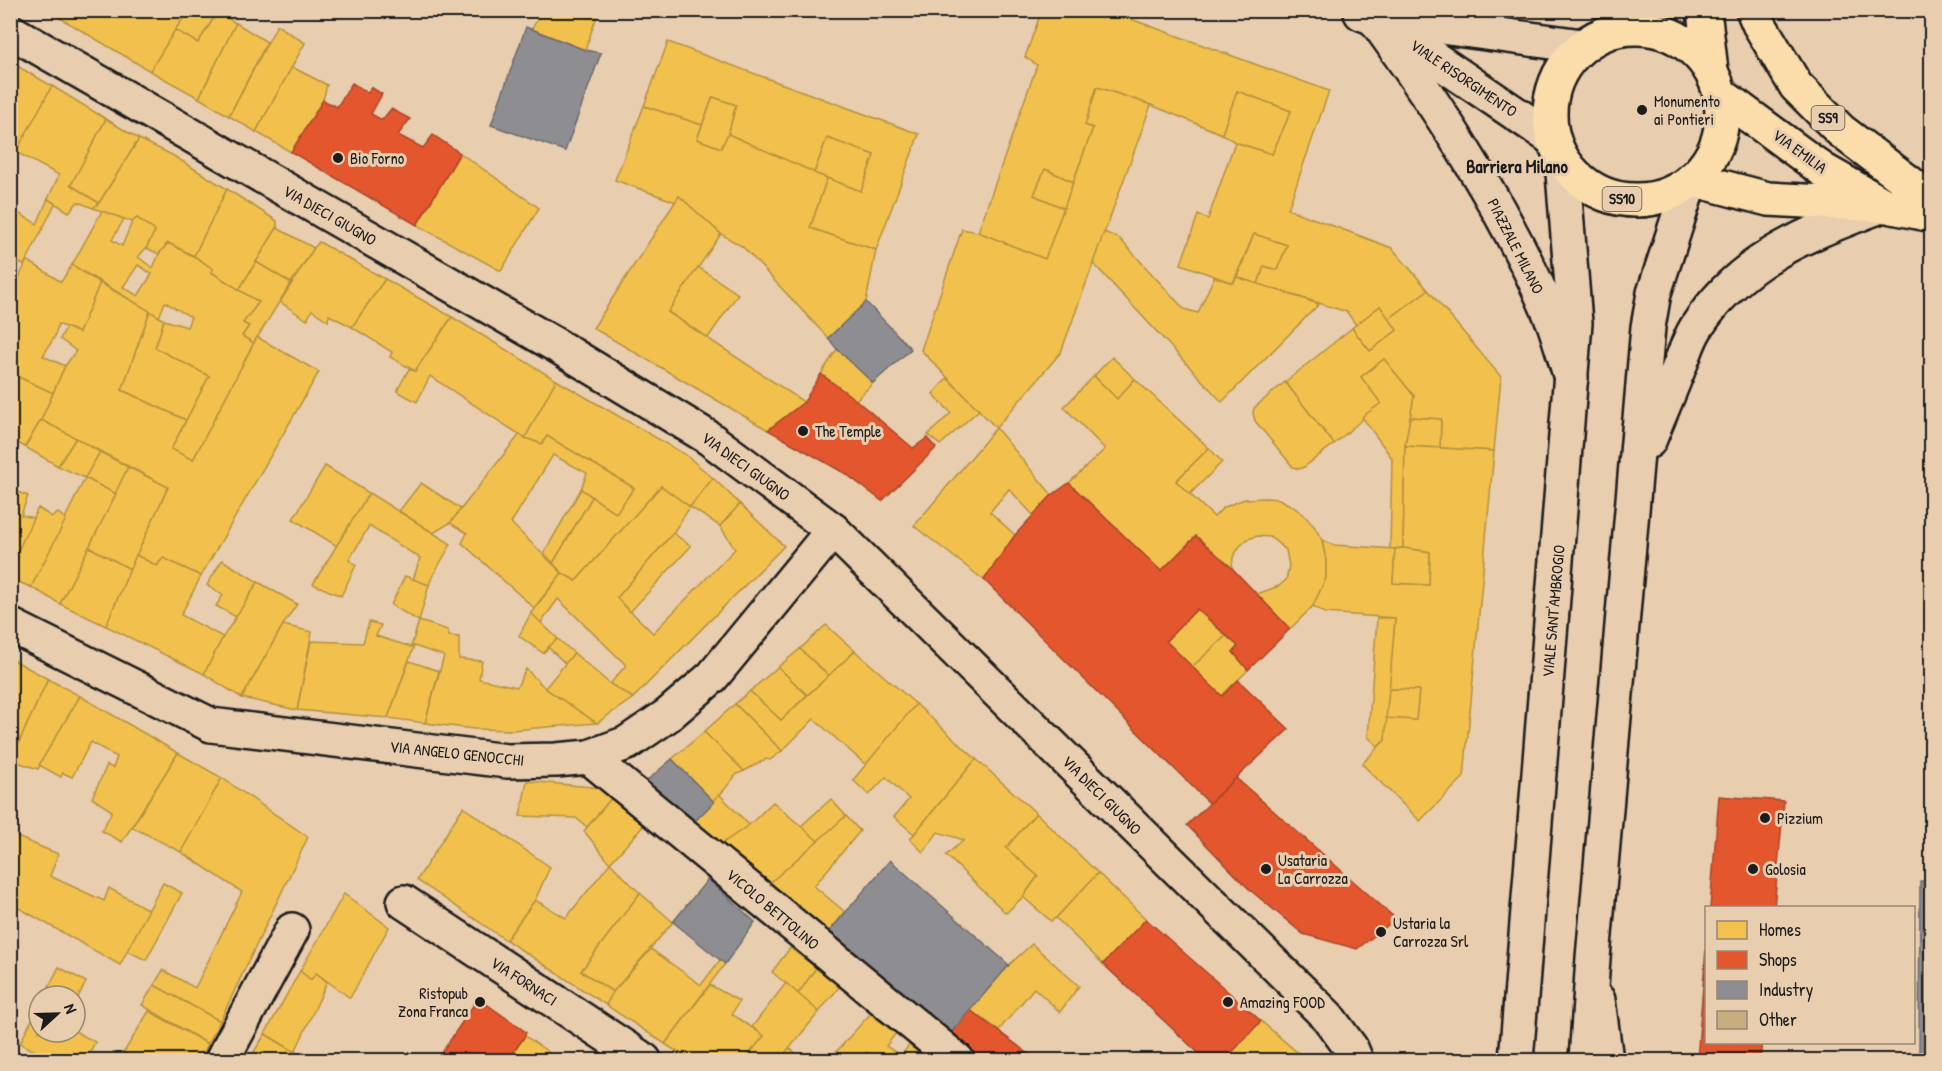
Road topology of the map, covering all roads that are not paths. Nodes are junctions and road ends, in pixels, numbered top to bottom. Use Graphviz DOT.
graph roads {
  1 [pos="1704,10"];
  2 [pos="1753,10"];
  3 [pos="1374,13"];
  4 [pos="10,31"];
  5 [pos="1588,33"];
  6 [pos="1716,83"];
  7 [pos="1558,150"];
  8 [pos="1691,181"];
  9 [pos="1932,200"];
  10 [pos="1883,205"];
  11 [pos="1932,215"];
  12 [pos="1572,380"];
  13 [pos="1637,471"];
  14 [pos="833,530"];
  15 [pos="10,625"];
  16 [pos="589,757"];
  17 [pos="404,902"];
  18 [pos="292,930"];
  19 [pos="1593,958"];
  20 [pos="222,1060"];
  21 [pos="644,1060"];
  22 [pos="957,1060"];
  23 [pos="1356,1060"];
  24 [pos="1516,1060"];
  25 [pos="1586,1060"];
  26 [pos="1606,1060"];
  1 -- 6 [label="main road, SS10"];
  2 -- 9 [label="main road, SS9"];
  3 -- 5 [label="street, VIALE RISORGIMENTO"];
  3 -- 7 [label="street, VIALE RISORGIMENTO"];
  3 -- 12 [label="street, PIAZZALE MILANO"];
  4 -- 14 [label="street, VIA DIECI GIUGNO"];
  5 -- 6 [label="main road"];
  5 -- 7 [label="main road"];
  6 -- 8 [label="main road, SS10"];
  6 -- 10 [label="main road, VIA EMILIA"];
  7 -- 8 [label="main road, SS10"];
  7 -- 12 [label="street, VIALE SANT'AMBROGIO"];
  8 -- 10 [label="main road, VIA EMILIA"];
  8 -- 13 [label="street, SS10"];
  10 -- 11 [label="main road, VIA EMILIA"];
  10 -- 13 [label="street"];
  12 -- 24 [label="street, VIALE SANT'AMBROGIO"];
  13 -- 19 [label="street, SS10"];
  14 -- 16 [label="street, VIA ANGELO GENOCCHI"];
  14 -- 23 [label="street, VIA DIECI GIUGNO"];
  15 -- 16 [label="street, VIA ANGELO GENOCCHI"];
  16 -- 22 [label="street, VICOLO BETTOLINO"];
  17 -- 21 [label="street, VIA FORNACI"];
  18 -- 20 [label="street"];
  19 -- 25 [label="street, SS10"];
  19 -- 26 [label="street"];
}
